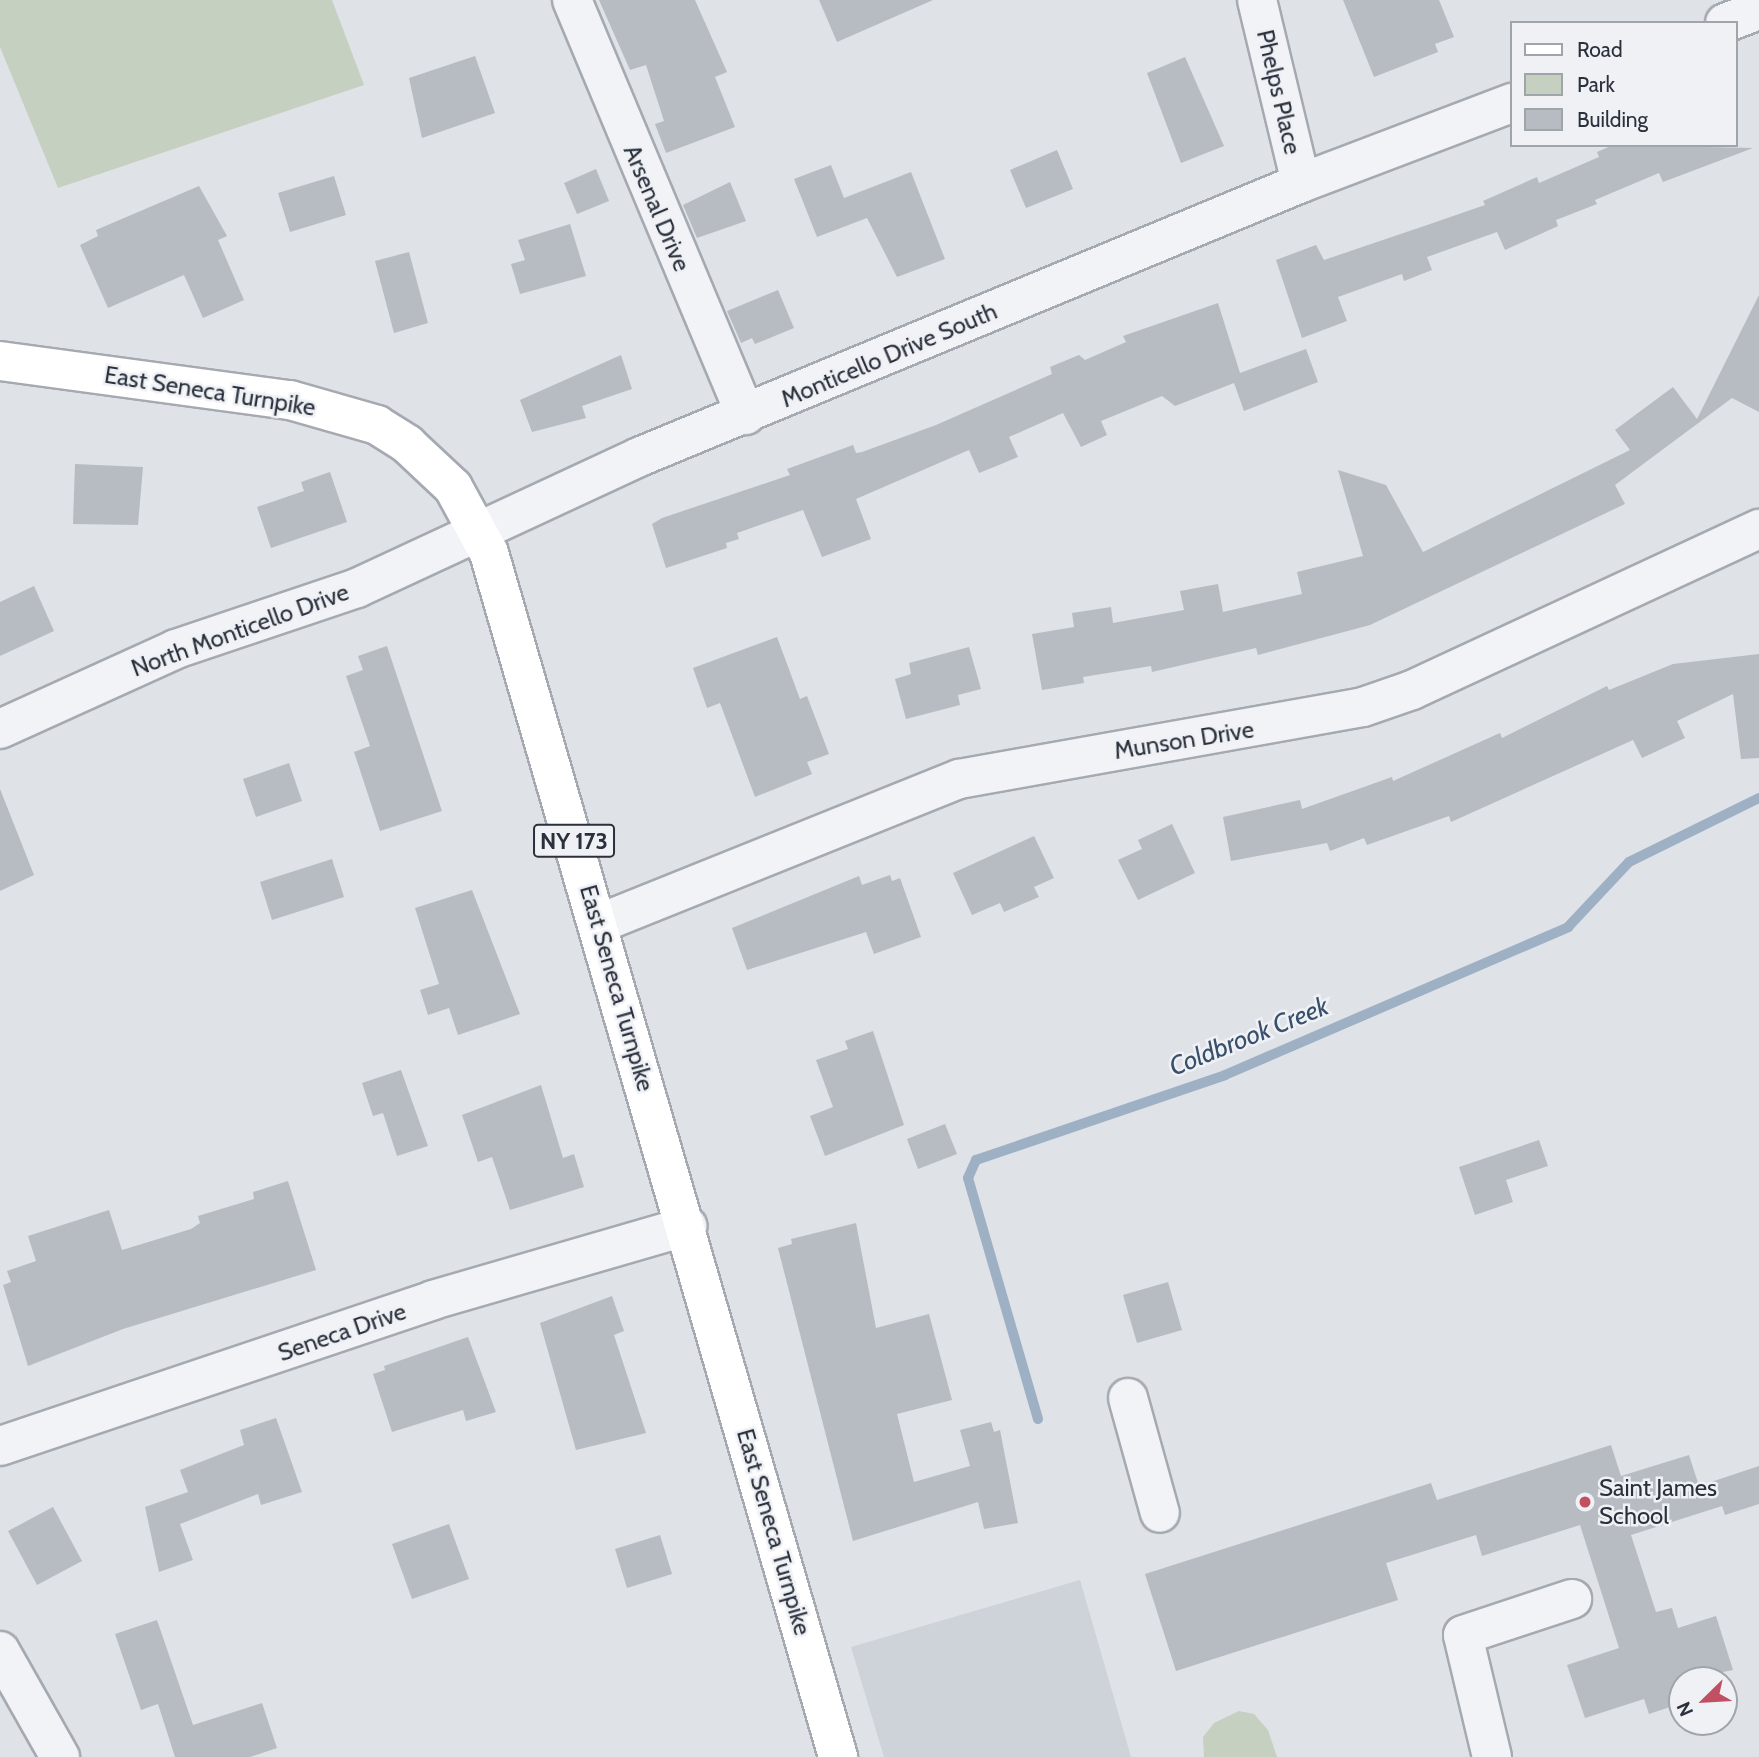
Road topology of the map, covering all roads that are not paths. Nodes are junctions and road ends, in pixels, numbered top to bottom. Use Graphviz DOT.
graph roads {
  1 [pos="572,0"];
  2 [pos="1257,0"];
  3 [pos="1759,10"];
  4 [pos="1730,21"];
  5 [pos="1510,104"];
  6 [pos="1301,183"];
  7 [pos="0,361"];
  8 [pos="746,415"];
  9 [pos="1759,529"];
  10 [pos="480,532"];
  11 [pos="0,729"];
  12 [pos="598,924"];
  13 [pos="687,1226"];
  14 [pos="1128,1398"];
  15 [pos="0,1446"];
  16 [pos="1160,1513"];
  17 [pos="1572,1599"];
  18 [pos="0,1651"];
  19 [pos="60,1757"];
  20 [pos="838,1757"];
  21 [pos="1492,1757"];
  1 -- 8 [label="street, Arsenal Drive"];
  2 -- 6 [label="street, Phelps Place"];
  3 -- 4 [label="street"];
  5 -- 6 [label="street, Monticello Drive South"];
  6 -- 8 [label="street, Monticello Drive South"];
  7 -- 10 [label="main road, East Seneca Turnpike / NY 173"];
  8 -- 10 [label="street, Monticello Drive South"];
  9 -- 12 [label="street, Munson Drive"];
  10 -- 11 [label="street, North Monticello Drive"];
  10 -- 12 [label="main road, East Seneca Turnpike / NY 173"];
  12 -- 13 [label="main road, East Seneca Turnpike / NY 173"];
  13 -- 15 [label="street, Seneca Drive"];
  13 -- 20 [label="main road, East Seneca Turnpike / NY 173"];
  14 -- 16 [label="street"];
  17 -- 21 [label="street"];
  18 -- 19 [label="street"];
}
